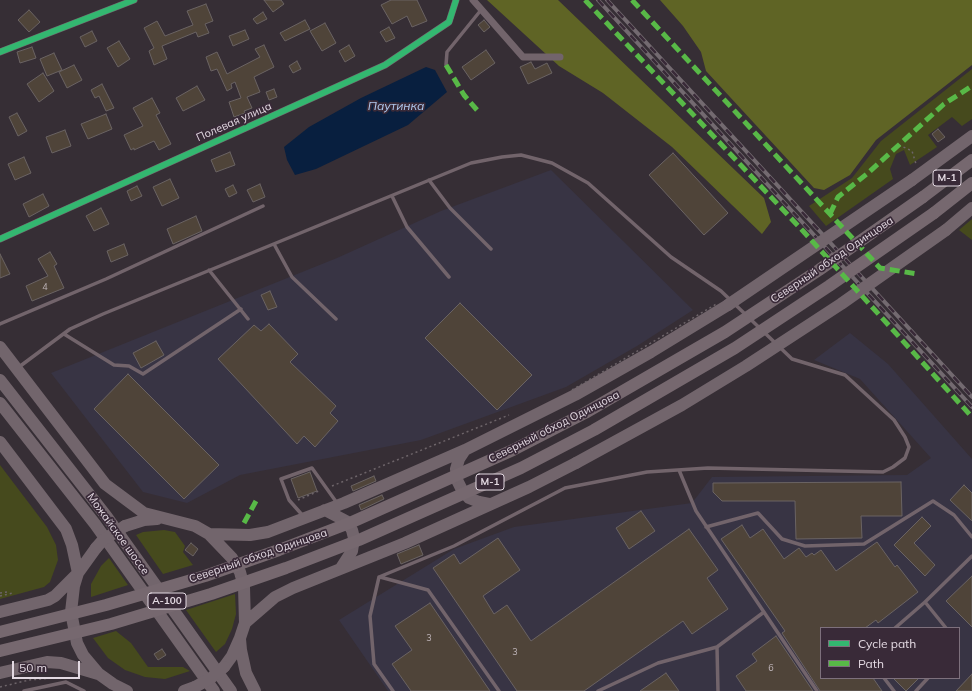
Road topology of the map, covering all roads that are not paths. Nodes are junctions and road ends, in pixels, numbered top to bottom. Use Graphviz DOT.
graph roads {
  1 [pos="134,0"];
  2 [pos="456,0"];
  3 [pos="473,0"];
  4 [pos="481,10"];
  5 [pos="0,52"];
  6 [pos="560,57"];
  7 [pos="446,65"];
  8 [pos="972,136"];
  9 [pos="972,160"];
  10 [pos="429,180"];
  11 [pos="972,183"];
  12 [pos="392,196"];
  13 [pos="263,206"];
  14 [pos="972,208"];
  15 [pos="0,239"];
  16 [pos="274,244"];
  17 [pos="491,249"];
  18 [pos="210,270"];
  19 [pos="449,278"];
  20 [pos="241,309"];
  21 [pos="248,319"];
  22 [pos="336,319"];
  23 [pos="0,324"];
  24 [pos="64,334"];
  25 [pos="0,347"];
  26 [pos="16,369"];
  27 [pos="0,380"];
  28 [pos="0,402"];
  29 [pos="0,442"];
  30 [pos="464,450"];
  31 [pos="679,470"];
  32 [pos="490,504"];
  33 [pos="338,505"];
  34 [pos="325,510"];
  35 [pos="305,517"];
  36 [pos="160,518"];
  37 [pos="706,526"];
  38 [pos="209,534"];
  39 [pos="972,537"];
  40 [pos="972,556"];
  41 [pos="341,568"];
  42 [pos="78,573"];
  43 [pos="379,577"];
  44 [pos="925,602"];
  45 [pos="0,612"];
  46 [pos="764,612"];
  47 [pos="245,623"];
  48 [pos="896,627"];
  49 [pos="945,627"];
  50 [pos="0,632"];
  51 [pos="240,638"];
  52 [pos="716,647"];
  53 [pos="0,651"];
  54 [pos="0,672"];
  55 [pos="99,674"];
  56 [pos="885,679"];
  57 [pos="927,679"];
  58 [pos="190,689"];
  59 [pos="24,691"];
  60 [pos="84,691"];
  61 [pos="127,691"];
  62 [pos="214,691"];
  63 [pos="231,691"];
  64 [pos="255,691"];
  65 [pos="393,691"];
  66 [pos="499,691"];
  67 [pos="598,691"];
  68 [pos="718,691"];
  69 [pos="817,691"];
  70 [pos="894,691"];
  71 [pos="916,691"];
  1 -- 5 [label="street"];
  2 -- 15 [label="street, Полевая улица"];
  3 -- 4 [label="street"];
  4 -- 6 [label="street"];
  4 -- 7 [label="lane"];
  8 -- 30 [label="main road, bridge"];
  9 -- 50 [label="highway, Северный обход Одинцова / М-1, bridge"];
  10 -- 12 [label="lane"];
  10 -- 17 [label="lane"];
  10 -- 31 [label="lane"];
  11 -- 53 [label="highway, Северный обход Одинцова / М-1, bridge"];
  12 -- 16 [label="lane"];
  12 -- 19 [label="lane"];
  13 -- 23 [label="lane"];
  14 -- 32 [label="main road, bridge"];
  16 -- 18 [label="lane"];
  16 -- 22 [label="lane"];
  18 -- 20 [label="lane"];
  18 -- 24 [label="lane"];
  20 -- 21 [label="lane"];
  20 -- 24 [label="lane"];
  24 -- 26 [label="lane"];
  25 -- 26 [label="main road"];
  26 -- 36 [label="main road"];
  27 -- 63 [label="main road, Можайское шоссе / А-100"];
  28 -- 62 [label="main road, Можайское шоссе / А-100"];
  29 -- 42 [label="main road"];
  30 -- 32 [label="main road"];
  30 -- 33 [label="main road"];
  31 -- 37 [label="lane"];
  31 -- 43 [label="lane"];
  32 -- 41 [label="main road"];
  33 -- 34 [label="main road"];
  33 -- 35 [label="lane"];
  34 -- 35 [label="main road"];
  34 -- 41 [label="main road"];
  35 -- 38 [label="main road"];
  36 -- 38 [label="main road"];
  36 -- 42 [label="main road, bridge"];
  37 -- 39 [label="lane"];
  37 -- 46 [label="lane"];
  38 -- 47 [label="main road"];
  40 -- 44 [label="lane"];
  41 -- 47 [label="main road"];
  42 -- 45 [label="main road"];
  42 -- 55 [label="main road"];
  43 -- 65 [label="lane"];
  43 -- 66 [label="lane"];
  44 -- 48 [label="lane"];
  44 -- 49 [label="lane"];
  46 -- 52 [label="lane"];
  46 -- 69 [label="lane"];
  47 -- 51 [label="main road"];
  51 -- 58 [label="main road, bridge"];
  51 -- 64 [label="main road"];
  52 -- 67 [label="lane"];
  52 -- 68 [label="lane"];
  54 -- 55 [label="main road"];
  55 -- 61 [label="main road"];
  56 -- 70 [label="lane"];
  57 -- 71 [label="lane"];
  59 -- 60 [label="lane"];
}
